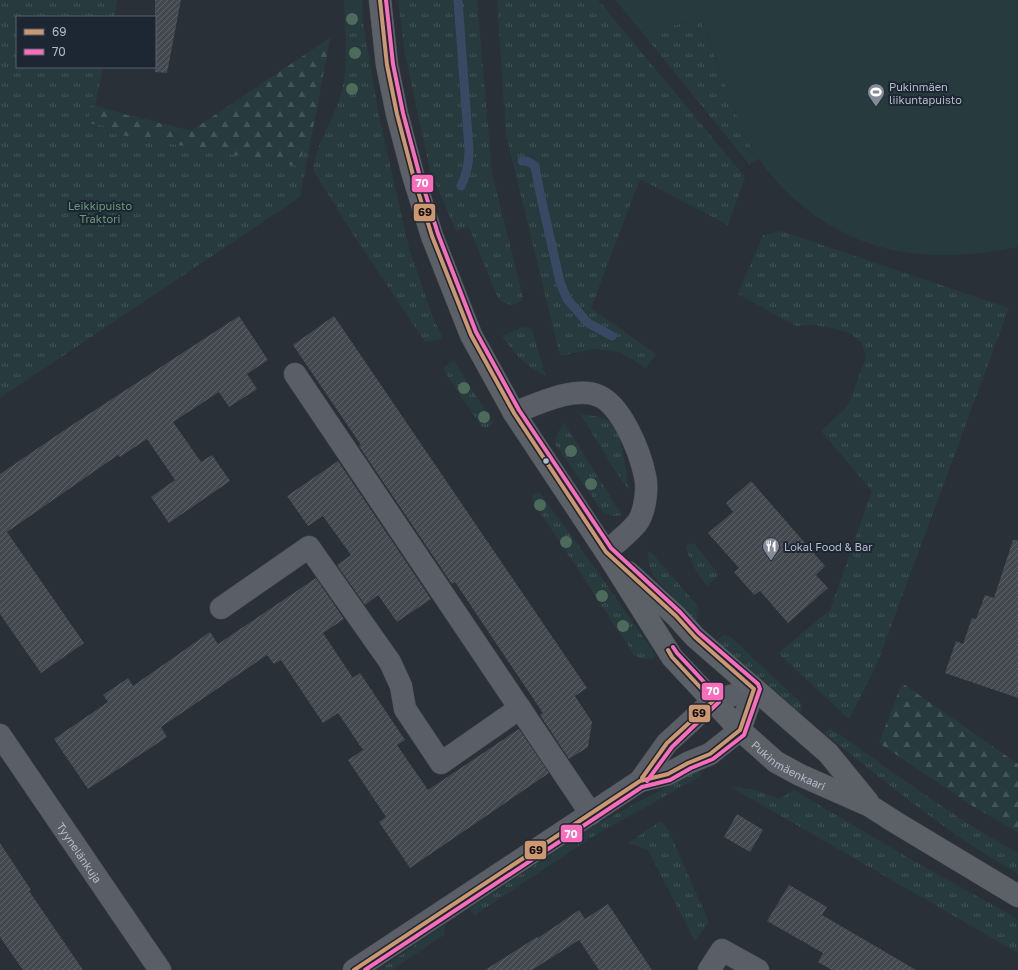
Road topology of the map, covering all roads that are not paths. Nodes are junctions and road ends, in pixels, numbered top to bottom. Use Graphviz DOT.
graph roads {
  1 [pos="380,0"];
  2 [pos="295,374"];
  3 [pos="514,413"];
  4 [pos="606,552"];
  5 [pos="221,608"];
  6 [pos="754,689"];
  7 [pos="713,701"];
  8 [pos="520,708"];
  9 [pos="740,730"];
  10 [pos="0,735"];
  11 [pos="640,781"];
  12 [pos="870,806"];
  13 [pos="591,814"];
  14 [pos="1018,896"];
  15 [pos="160,970"];
  16 [pos="354,970"];
  17 [pos="709,970"];
  18 [pos="758,970"];
  1 -- 3 [label="main road, Pukinmäenkaari"];
  2 -- 8 [label="street"];
  3 -- 4 [label="main road, Pukinmäenkaari"];
  3 -- 4 [label="street"];
  4 -- 6 [label="main road, Pukinmäenkaari"];
  4 -- 7 [label="main road, Pukinmäenkaari"];
  5 -- 8 [label="street"];
  6 -- 7 [label="street"];
  6 -- 9 [label="street"];
  6 -- 12 [label="main road, Pukinmäenkaari"];
  7 -- 9 [label="main road, Pukinmäenkaari"];
  7 -- 11 [label="street"];
  8 -- 13 [label="street"];
  9 -- 11 [label="street"];
  9 -- 12 [label="main road, Pukinmäenkaari"];
  10 -- 15 [label="street, Tyynelänkuja"];
  11 -- 13 [label="street"];
  12 -- 14 [label="main road, Pukinmäenkaari"];
  13 -- 16 [label="street"];
  17 -- 18 [label="street"];
}
